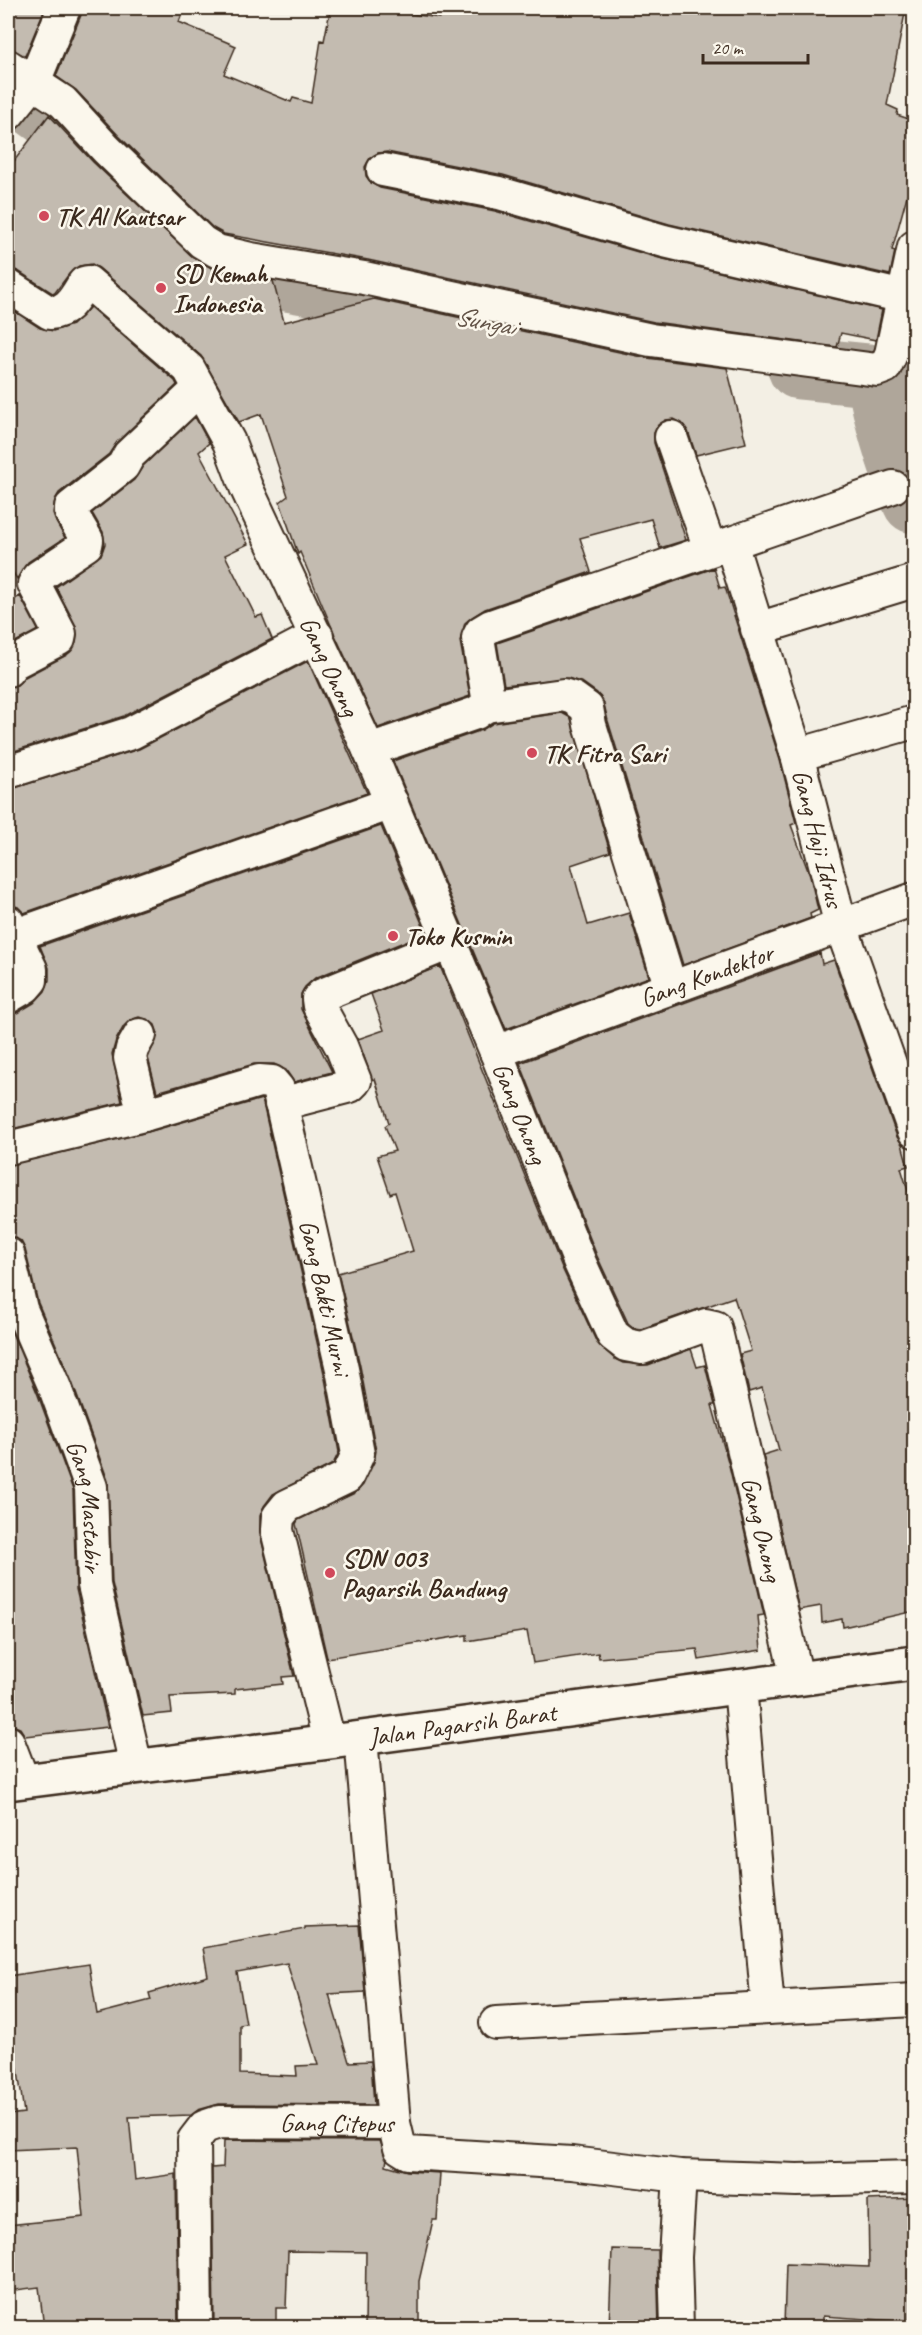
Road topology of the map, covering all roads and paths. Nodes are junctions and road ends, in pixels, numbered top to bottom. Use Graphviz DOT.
graph roads {
  1 [pos="64,8"];
  2 [pos="8,66"];
  3 [pos="32,97"];
  4 [pos="383,170"];
  5 [pos="915,247"];
  6 [pos="8,286"];
  7 [pos="904,297"];
  8 [pos="199,389"];
  9 [pos="671,437"];
  10 [pos="893,488"];
  11 [pos="721,546"];
  12 [pos="915,581"];
  13 [pos="757,629"];
  14 [pos="317,636"];
  15 [pos="8,670"];
  16 [pos="501,704"];
  17 [pos="915,722"];
  18 [pos="369,750"];
  19 [pos="797,755"];
  20 [pos="8,772"];
  21 [pos="392,803"];
  22 [pos="915,899"];
  23 [pos="841,926"];
  24 [pos="10,929"];
  25 [pos="450,943"];
  26 [pos="671,988"];
  27 [pos="8,997"];
  28 [pos="140,1035"];
  29 [pos="496,1052"];
  30 [pos="282,1104"];
  31 [pos="144,1115"];
  32 [pos="915,1131"];
  33 [pos="8,1148"];
  34 [pos="8,1254"];
  35 [pos="915,1663"];
  36 [pos="796,1678"];
  37 [pos="740,1686"];
  38 [pos="361,1738"];
  39 [pos="329,1741"];
  40 [pos="8,1742"];
  41 [pos="136,1766"];
  42 [pos="15,1782"];
  43 [pos="915,2000"];
  44 [pos="768,2008"];
  45 [pos="496,2023"];
  46 [pos="394,2123"];
  47 [pos="680,2176"];
  48 [pos="915,2177"];
  49 [pos="196,2328"];
  50 [pos="677,2328"];
  1 -- 3 [label="street"];
  2 -- 3 [label="street"];
  3 -- 7 [label="street"];
  4 -- 7 [label="street"];
  5 -- 7 [label="street"];
  6 -- 8 [label="street, Gang Onong"];
  8 -- 14 [label="street, Gang Onong"];
  8 -- 15 [label="street"];
  9 -- 11 [label="street, Gang Haji Idrus"];
  10 -- 11 [label="street"];
  11 -- 13 [label="street, Gang Haji Idrus"];
  11 -- 16 [label="street"];
  12 -- 13 [label="street"];
  13 -- 19 [label="street, Gang Haji Idrus"];
  14 -- 18 [label="street, Gang Onong"];
  14 -- 20 [label="street"];
  16 -- 18 [label="street"];
  16 -- 26 [label="street"];
  17 -- 19 [label="street"];
  18 -- 21 [label="street, Gang Onong"];
  19 -- 23 [label="street, Gang Haji Idrus"];
  21 -- 24 [label="street"];
  21 -- 25 [label="street, Gang Onong"];
  22 -- 23 [label="street, Gang Kondektor"];
  23 -- 26 [label="street, Gang Kondektor"];
  23 -- 32 [label="street, Gang Haji Idrus"];
  24 -- 27 [label="street"];
  25 -- 29 [label="street, Gang Onong"];
  25 -- 30 [label="street"];
  26 -- 29 [label="street, Gang Kondektor"];
  28 -- 31 [label="street"];
  29 -- 36 [label="street, Gang Onong"];
  30 -- 31 [label="street, Gang Bakti Murni"];
  30 -- 39 [label="street, Gang Bakti Murni"];
  31 -- 33 [label="street, Gang Bakti Murni"];
  34 -- 41 [label="street, Gang Mastabir"];
  35 -- 36 [label="street, Jalan Pagarsih Barat"];
  36 -- 37 [label="street, Jalan Pagarsih Barat"];
  37 -- 38 [label="street, Jalan Pagarsih Barat"];
  37 -- 44 [label="street"];
  38 -- 39 [label="street, Jalan Pagarsih Barat"];
  38 -- 46 [label="street, Gang Citepus"];
  39 -- 41 [label="street, Jalan Pagarsih Barat"];
  40 -- 42 [label="street"];
  41 -- 42 [label="street, Jalan Pagarsih Barat"];
  43 -- 44 [label="street"];
  44 -- 45 [label="street"];
  46 -- 47 [label="street"];
  46 -- 49 [label="street, Gang Citepus"];
  47 -- 48 [label="street"];
  47 -- 50 [label="street"];
}
